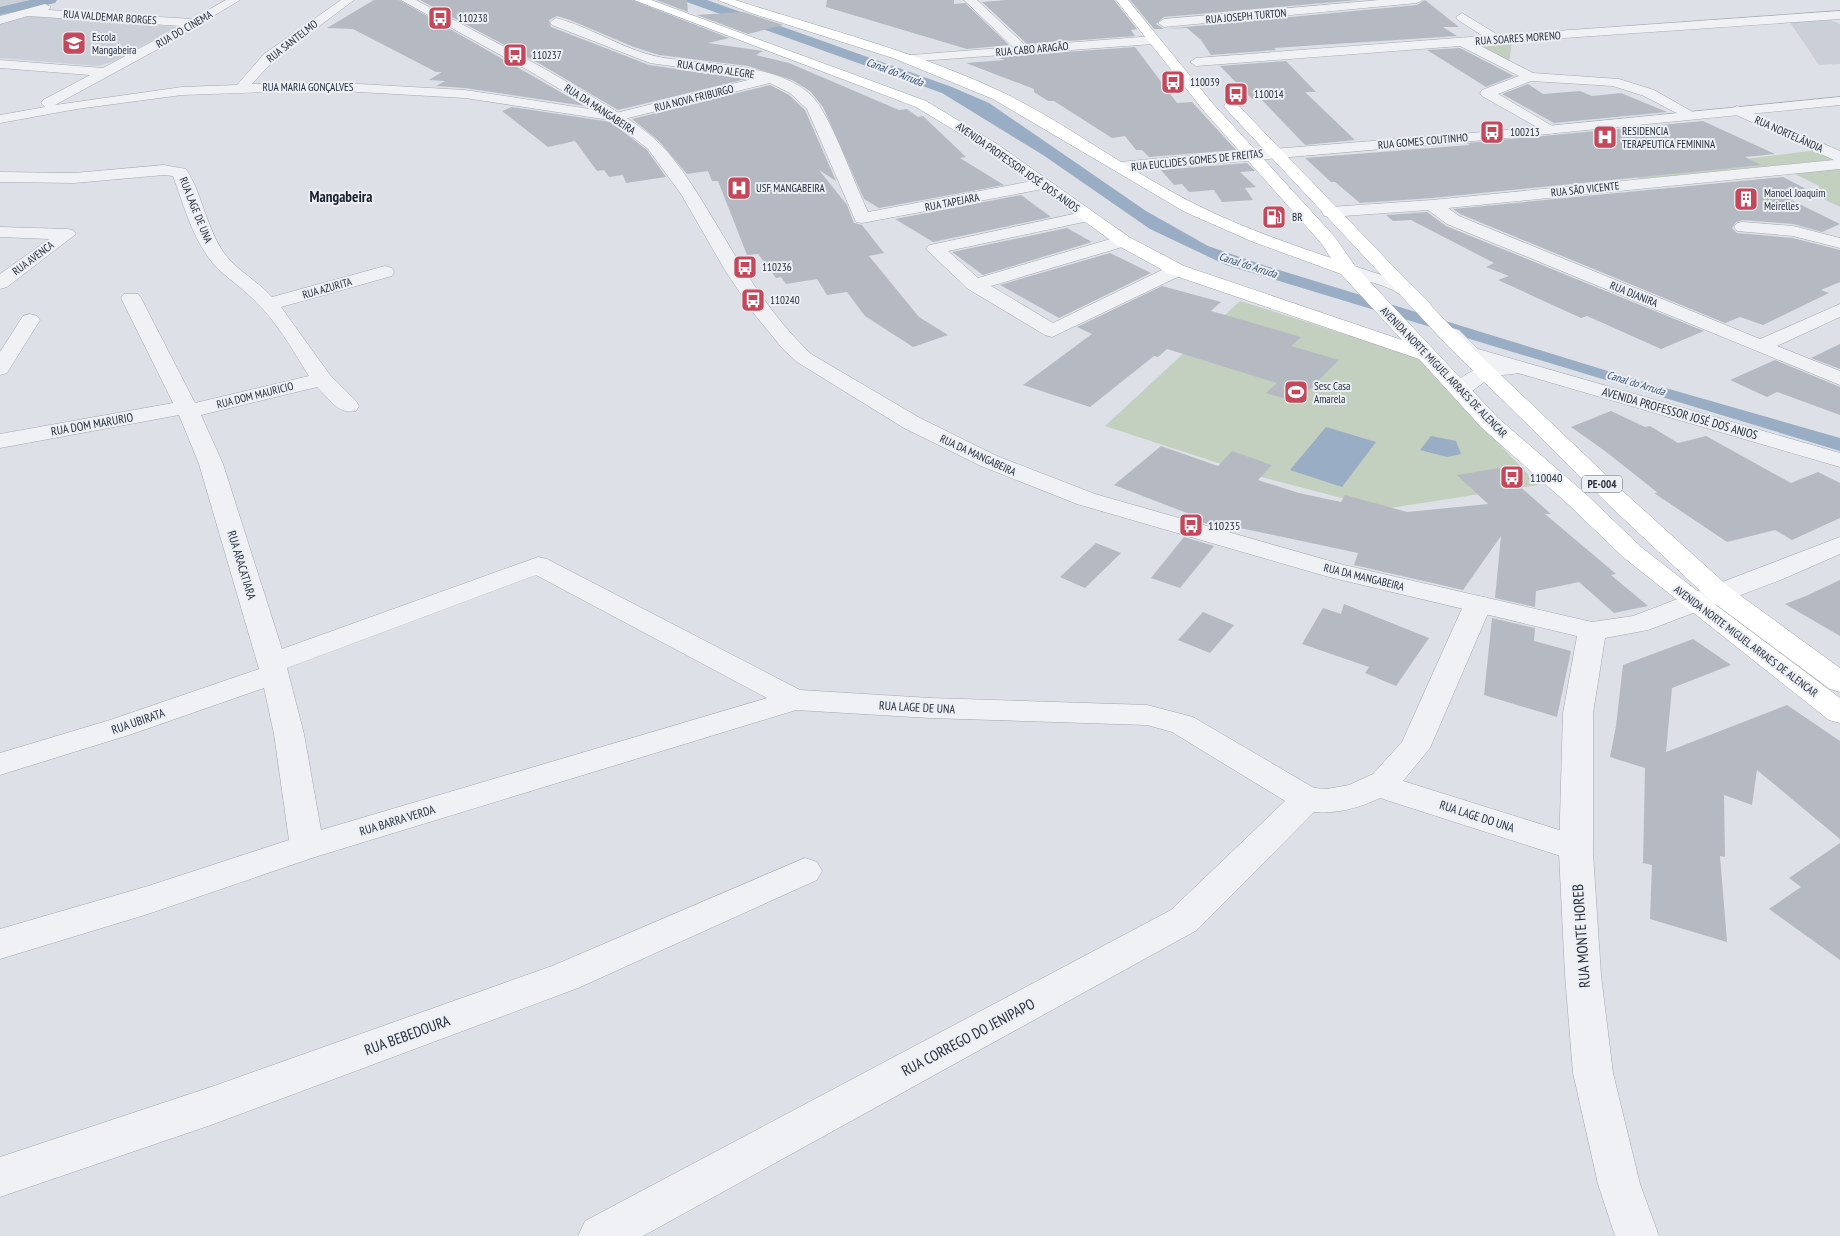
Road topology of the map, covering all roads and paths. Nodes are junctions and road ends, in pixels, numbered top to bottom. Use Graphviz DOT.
graph roads {
  1 [pos="234,0"];
  2 [pos="348,0"];
  3 [pos="407,0"];
  4 [pos="640,0"];
  5 [pos="724,0"];
  6 [pos="970,0"];
  7 [pos="1122,0"];
  8 [pos="1417,0"];
  9 [pos="62,2"];
  10 [pos="28,12"];
  11 [pos="1840,16"];
  12 [pos="1462,17"];
  13 [pos="1160,19"];
  14 [pos="0,20"];
  15 [pos="556,22"];
  16 [pos="192,23"];
  17 [pos="1174,37"];
  18 [pos="1495,39"];
  19 [pos="1153,40"];
  20 [pos="1463,42"];
  21 [pos="1185,49"];
  22 [pos="1022,50"];
  23 [pos="910,59"];
  24 [pos="1196,62"];
  25 [pos="0,64"];
  26 [pos="105,72"];
  27 [pos="1208,76"];
  28 [pos="1530,77"];
  29 [pos="772,78"];
  30 [pos="1576,78"];
  31 [pos="1508,86"];
  32 [pos="242,88"];
  33 [pos="1225,99"];
  34 [pos="1840,101"];
  35 [pos="1737,110"];
  36 [pos="28,113"];
  37 [pos="1691,114"];
  38 [pos="616,117"];
  39 [pos="0,119"];
  40 [pos="1549,130"];
  41 [pos="1,135"];
  42 [pos="1274,152"];
  43 [pos="1248,154"];
  44 [pos="1840,157"];
  45 [pos="1840,164"];
  46 [pos="1120,167"];
  47 [pos="0,176"];
  48 [pos="1043,184"];
  49 [pos="1432,204"];
  50 [pos="1330,212"];
  51 [pos="1087,216"];
  52 [pos="862,218"];
  53 [pos="1743,227"];
  54 [pos="0,232"];
  55 [pos="1328,240"];
  56 [pos="1123,241"];
  57 [pos="1840,243"];
  58 [pos="1279,246"];
  59 [pos="1343,269"];
  60 [pos="1178,270"];
  61 [pos="385,272"];
  62 [pos="0,283"];
  63 [pos="975,285"];
  64 [pos="1405,289"];
  65 [pos="131,298"];
  66 [pos="268,304"];
  67 [pos="1840,310"];
  68 [pos="30,320"];
  69 [pos="1334,322"];
  70 [pos="1760,346"];
  71 [pos="1463,347"];
  72 [pos="1425,355"];
  73 [pos="1520,367"];
  74 [pos="0,369"];
  75 [pos="1486,372"];
  76 [pos="322,379"];
  77 [pos="1840,379"];
  78 [pos="1460,390"];
  79 [pos="348,406"];
  80 [pos="186,409"];
  81 [pos="0,441"];
  82 [pos="1840,460"];
  83 [pos="1840,545"];
  84 [pos="538,565"];
  85 [pos="1707,599"];
  86 [pos="1478,604"];
  87 [pos="1592,631"];
  88 [pos="273,668"];
  89 [pos="1840,682"];
  90 [pos="795,700"];
  91 [pos="1840,713"];
  92 [pos="0,764"];
  93 [pos="1378,785"];
  94 [pos="1307,799"];
  95 [pos="307,847"];
  96 [pos="1576,848"];
  97 [pos="806,871"];
  98 [pos="0,944"];
  99 [pos="0,1176"];
  100 [pos="600,1236"];
  101 [pos="1637,1236"];
  1 -- 16 [label="street, RUA DO CINEMA"];
  2 -- 32 [label="street, RUA SANTELMO"];
  3 -- 38 [label="street, RUA DA MANGABEIRA"];
  4 -- 48 [label="main road, AVENIDA PROFESSOR JOSÉ DOS ANJOS"];
  5 -- 23 [label="main road, AVENIDA PROFESSOR JOSÉ DOS ANJOS"];
  6 -- 22 [label="street"];
  7 -- 19 [label="main road, AVENIDA NORTE MIGUEL ARRAES DE ALENCAR / PE-004"];
  8 -- 13 [label="street, RUA JOSEPH TURTON"];
  9 -- 10 [label="street"];
  10 -- 14 [label="street"];
  10 -- 16 [label="street, RUA VALDEMAR BORGES"];
  11 -- 18 [label="street, RUA SOARES MORENO"];
  12 -- 18 [label="street"];
  13 -- 17 [label="main road"];
  15 -- 29 [label="street, RUA CAMPO ALEGRE"];
  16 -- 26 [label="street, RUA DO CINEMA"];
  18 -- 20 [label="street, RUA SOARES MORENO"];
  19 -- 22 [label="street, RUA CABO ARAGÃO"];
  19 -- 43 [label="main road, AVENIDA NORTE MIGUEL ARRAES DE ALENCAR / PE-004"];
  20 -- 24 [label="street, RUA SOARES MORENO"];
  20 -- 28 [label="street"];
  21 -- 24 [label="main road"];
  22 -- 23 [label="street, RUA CABO ARAGÃO"];
  23 -- 46 [label="main road, AVENIDA PROFESSOR JOSÉ DOS ANJOS"];
  24 -- 27 [label="main road"];
  25 -- 26 [label="street"];
  26 -- 36 [label="street, RUA DO CINEMA"];
  28 -- 30 [label="street"];
  28 -- 31 [label="street"];
  29 -- 38 [label="street, RUA NOVA FRIBURGO"];
  29 -- 52 [label="street, RUA CAMPO ALEGRE"];
  30 -- 31 [label="street"];
  30 -- 37 [label="street"];
  31 -- 40 [label="street"];
  32 -- 36 [label="street, RUA MARIA GONÇALVES"];
  32 -- 38 [label="street, RUA MARIA GONÇALVES"];
  33 -- 42 [label="main road"];
  34 -- 35 [label="street, RUA GOMES COUTINHO"];
  35 -- 37 [label="street, RUA GOMES COUTINHO"];
  35 -- 44 [label="street, RUA NORTELÂNDIA"];
  36 -- 39 [label="street, RUA MARIA GONÇALVES"];
  36 -- 41 [label="street"];
  37 -- 40 [label="street, RUA GOMES COUTINHO"];
  38 -- 86 [label="street, RUA DA MANGABEIRA"];
  40 -- 42 [label="street, RUA GOMES COUTINHO"];
  42 -- 43 [label="street, RUA EUCLIDES GOMES DE FREITAS"];
  42 -- 50 [label="main road"];
  43 -- 46 [label="street, RUA EUCLIDES GOMES DE FREITAS"];
  43 -- 55 [label="main road, AVENIDA NORTE MIGUEL ARRAES DE ALENCAR / PE-004"];
  45 -- 49 [label="street, RUA SÃO VICENTE"];
  46 -- 58 [label="main road, AVENIDA PROFESSOR JOSÉ DOS ANJOS"];
  47 -- 66 [label="street, RUA LAGE DE UNA"];
  48 -- 51 [label="main road, AVENIDA PROFESSOR JOSÉ DOS ANJOS"];
  48 -- 52 [label="street, RUA TAPEJARA"];
  49 -- 50 [label="street, RUA SÃO VICENTE"];
  49 -- 70 [label="street, RUA DJANIRA"];
  50 -- 64 [label="main road"];
  51 -- 56 [label="main road, AVENIDA PROFESSOR JOSÉ DOS ANJOS"];
  51 -- 63 [label="street"];
  53 -- 57 [label="street"];
  54 -- 62 [label="street, RUA AVENCA"];
  55 -- 58 [label="main road, AVENIDA PROFESSOR JOSÉ DOS ANJOS"];
  55 -- 59 [label="main road, AVENIDA NORTE MIGUEL ARRAES DE ALENCAR / PE-004"];
  56 -- 60 [label="main road, AVENIDA PROFESSOR JOSÉ DOS ANJOS"];
  56 -- 63 [label="street"];
  58 -- 59 [label="main road, AVENIDA PROFESSOR JOSÉ DOS ANJOS"];
  59 -- 64 [label="street, AVENIDA PROFESSOR JOSÉ DOS ANJOS"];
  59 -- 69 [label="main road, AVENIDA PROFESSOR JOSÉ DOS ANJOS"];
  59 -- 72 [label="main road, AVENIDA NORTE MIGUEL ARRAES DE ALENCAR / PE-004"];
  60 -- 63 [label="street"];
  60 -- 69 [label="main road, AVENIDA PROFESSOR JOSÉ DOS ANJOS"];
  61 -- 66 [label="street, RUA AZURITA"];
  64 -- 71 [label="street, AVENIDA PROFESSOR JOSÉ DOS ANJOS"];
  65 -- 80 [label="street, RUA ARACATIARA"];
  66 -- 76 [label="street, RUA LAGE DE UNA"];
  67 -- 70 [label="street"];
  68 -- 74 [label="street"];
  69 -- 72 [label="main road, AVENIDA PROFESSOR JOSÉ DOS ANJOS"];
  70 -- 77 [label="street, RUA DJANIRA"];
  71 -- 73 [label="street, AVENIDA PROFESSOR JOSÉ DOS ANJOS"];
  71 -- 75 [label="main road, AVENIDA NORTE MIGUEL ARRAES DE ALENCAR / PE-004"];
  72 -- 78 [label="main road, AVENIDA NORTE MIGUEL ARRAES DE ALENCAR / PE-004"];
  73 -- 75 [label="street, AVENIDA PROFESSOR JOSÉ DOS ANJOS"];
  73 -- 82 [label="street, AVENIDA PROFESSOR JOSÉ DOS ANJOS"];
  75 -- 78 [label="street, AVENIDA PROFESSOR JOSÉ DOS ANJOS"];
  75 -- 85 [label="main road, AVENIDA NORTE MIGUEL ARRAES DE ALENCAR / PE-004"];
  76 -- 79 [label="street, RUA LAGE DE UNA"];
  76 -- 80 [label="street, RUA DOM MAURICIO"];
  78 -- 85 [label="main road, AVENIDA NORTE MIGUEL ARRAES DE ALENCAR / PE-004"];
  80 -- 81 [label="street, RUA DOM MARURIO"];
  80 -- 88 [label="street, RUA ARACATIARA"];
  83 -- 85 [label="street, RUA DA MANGABEIRA"];
  84 -- 88 [label="street, RUA UBIRATA"];
  84 -- 90 [label="street, RUA LAGE DE UNA"];
  85 -- 87 [label="street, RUA DA MANGABEIRA"];
  85 -- 89 [label="main road, AVENIDA NORTE MIGUEL ARRAES DE ALENCAR / PE-004"];
  85 -- 91 [label="main road, AVENIDA NORTE MIGUEL ARRAES DE ALENCAR / PE-004"];
  86 -- 87 [label="street, RUA DA MANGABEIRA"];
  86 -- 93 [label="street"];
  87 -- 96 [label="street, RUA MONTE HOREB"];
  88 -- 92 [label="street, RUA UBIRATA"];
  88 -- 95 [label="street, RUA ARACATIARA"];
  90 -- 94 [label="street, RUA LAGE DE UNA"];
  90 -- 95 [label="street, RUA BARRA VERDA"];
  93 -- 94 [label="street"];
  93 -- 96 [label="street, RUA LAGE DO UNA"];
  94 -- 100 [label="street, RUA CORREGO DO JENIPAPO"];
  95 -- 98 [label="street, RUA BARRA VERDA"];
  96 -- 101 [label="street, RUA MONTE HOREB"];
  97 -- 99 [label="street, RUA BEBEDOURA"];
}
